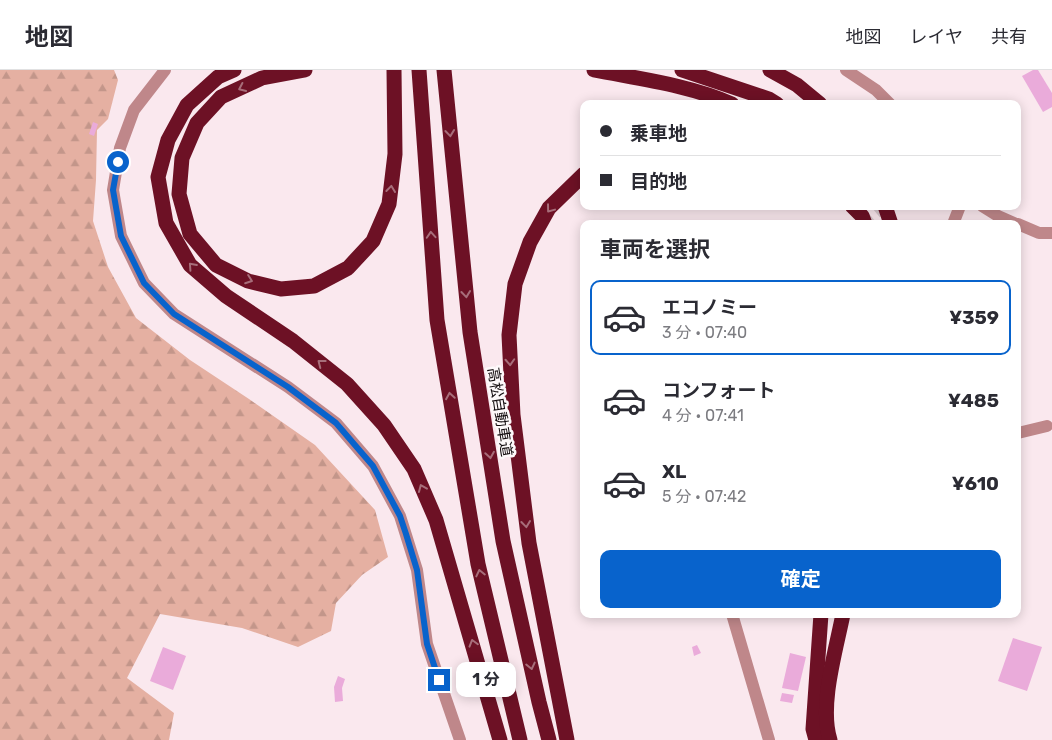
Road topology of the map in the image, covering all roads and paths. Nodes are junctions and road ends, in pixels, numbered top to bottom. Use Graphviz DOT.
graph roads {
  1 [pos="165,70"];
  2 [pos="234,70"];
  3 [pos="305,70"];
  4 [pos="394,70"];
  5 [pos="419,70"];
  6 [pos="594,70"];
  7 [pos="682,70"];
  8 [pos="770,70"];
  9 [pos="846,70"];
  10 [pos="445,77"];
  11 [pos="723,100"];
  12 [pos="771,100"];
  13 [pos="815,100"];
  14 [pos="886,100"];
  15 [pos="580,178"];
  16 [pos="988,210"];
  17 [pos="1008,220"];
  18 [pos="1021,226"];
  19 [pos="1052,233"];
  20 [pos="1047,426"];
  21 [pos="1021,432"];
  22 [pos="733,618"];
  23 [pos="821,618"];
  24 [pos="842,618"];
  25 [pos="460,740"];
  26 [pos="500,740"];
  27 [pos="520,740"];
  28 [pos="549,740"];
  29 [pos="567,740"];
  30 [pos="769,740"];
  31 [pos="816,740"];
  32 [pos="830,740"];
  1 -- 25 [label="street"];
  26 -- 2 [label="highway, one-way"];
  3 -- 4 [label="highway, one-way"];
  27 -- 5 [label="highway, one-way"];
  6 -- 11 [label="highway"];
  7 -- 12 [label="highway"];
  8 -- 13 [label="highway"];
  9 -- 14 [label="street"];
  10 -- 28 [label="highway, 高松自動車道, one-way"];
  15 -- 29 [label="highway, one-way"];
  16 -- 17 [label="street"];
  18 -- 19 [label="street"];
  20 -- 21 [label="street"];
  22 -- 30 [label="street"];
  23 -- 31 [label="highway"];
  24 -- 32 [label="highway"];
}
